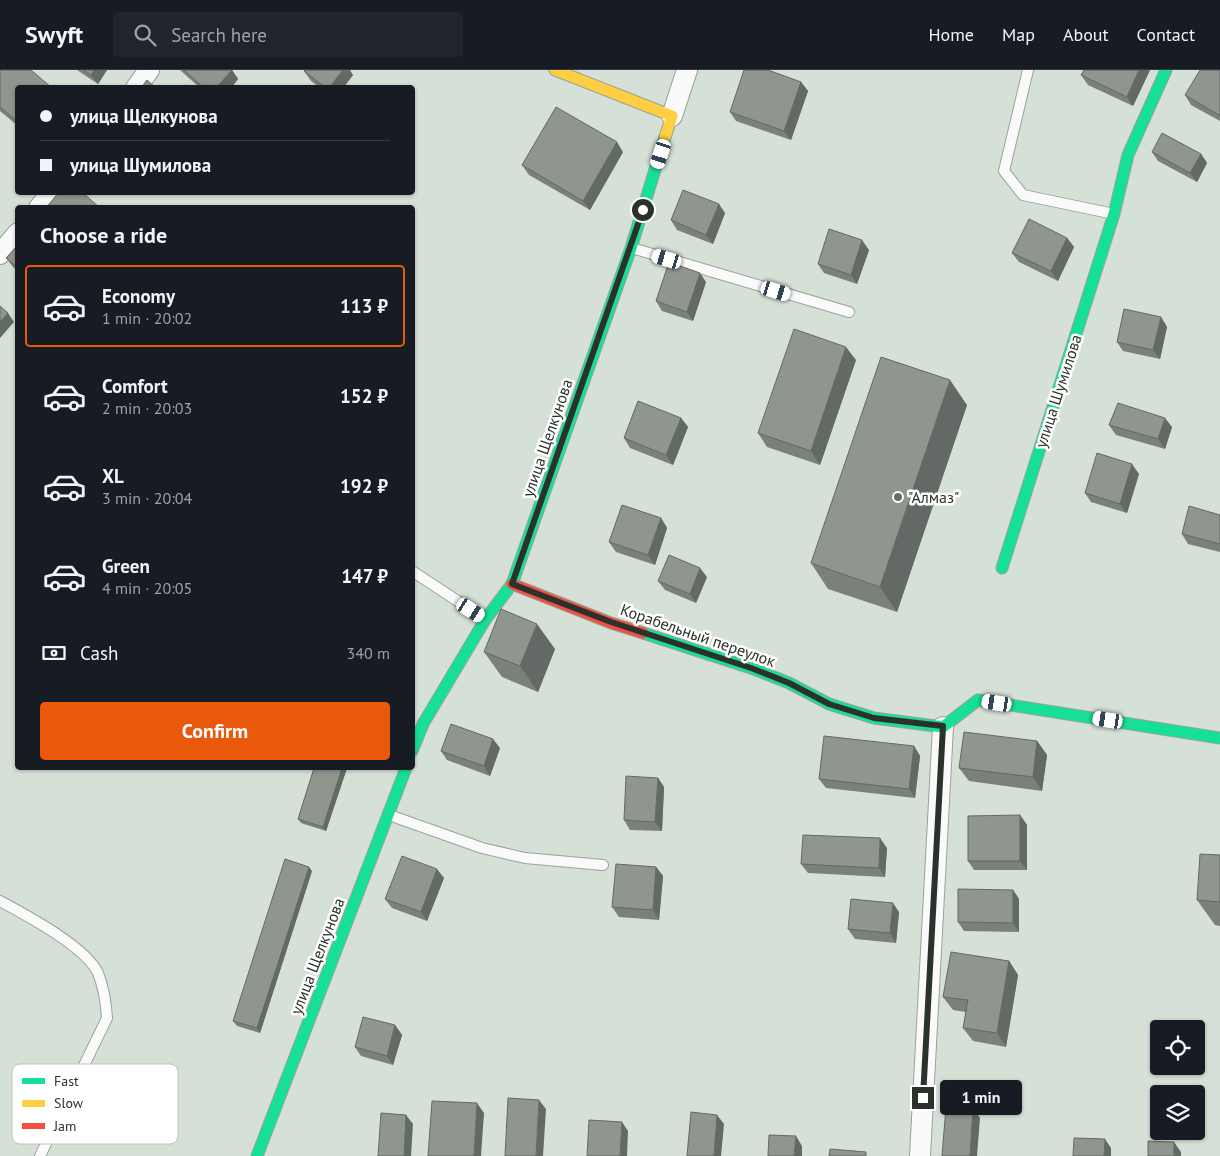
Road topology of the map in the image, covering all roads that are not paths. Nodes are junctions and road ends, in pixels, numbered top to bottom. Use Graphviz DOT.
graph roads {
  1 [pos="149,70"];
  2 [pos="555,70"];
  3 [pos="687,70"];
  4 [pos="1028,70"];
  5 [pos="1166,70"];
  6 [pos="138,85"];
  7 [pos="672,116"];
  8 [pos="50,195"];
  9 [pos="41,205"];
  10 [pos="1114,214"];
  11 [pos="15,236"];
  12 [pos="631,248"];
  13 [pos="0,254"];
  14 [pos="849,312"];
  15 [pos="1002,568"];
  16 [pos="415,574"];
  17 [pos="512,584"];
  18 [pos="486,620"];
  19 [pos="943,726"];
  20 [pos="1220,738"];
  21 [pos="415,744"];
  22 [pos="405,770"];
  23 [pos="388,814"];
  24 [pos="603,865"];
  25 [pos="0,901"];
  26 [pos="84,1064"];
  27 [pos="46,1144"];
  28 [pos="40,1156"];
  29 [pos="257,1156"];
  30 [pos="920,1156"];
  1 -- 6 [label="street"];
  2 -- 7 [label="street"];
  3 -- 7 [label="street"];
  4 -- 10 [label="lane"];
  5 -- 10 [label="street, улица Шумилова"];
  7 -- 12 [label="street, улица Щелкунова"];
  8 -- 9 [label="street"];
  10 -- 15 [label="street, улица Шумилова"];
  11 -- 13 [label="street"];
  12 -- 14 [label="lane"];
  12 -- 17 [label="street, улица Щелкунова"];
  16 -- 18 [label="lane"];
  17 -- 18 [label="street, улица Щелкунова"];
  17 -- 19 [label="street, Корабельный переулок"];
  18 -- 21 [label="street, улица Щелкунова"];
  19 -- 20 [label="street"];
  19 -- 30 [label="street"];
  22 -- 23 [label="street, улица Щелкунова"];
  23 -- 24 [label="lane"];
  23 -- 29 [label="street, улица Щелкунова"];
  25 -- 26 [label="lane"];
  27 -- 28 [label="lane"];
}
